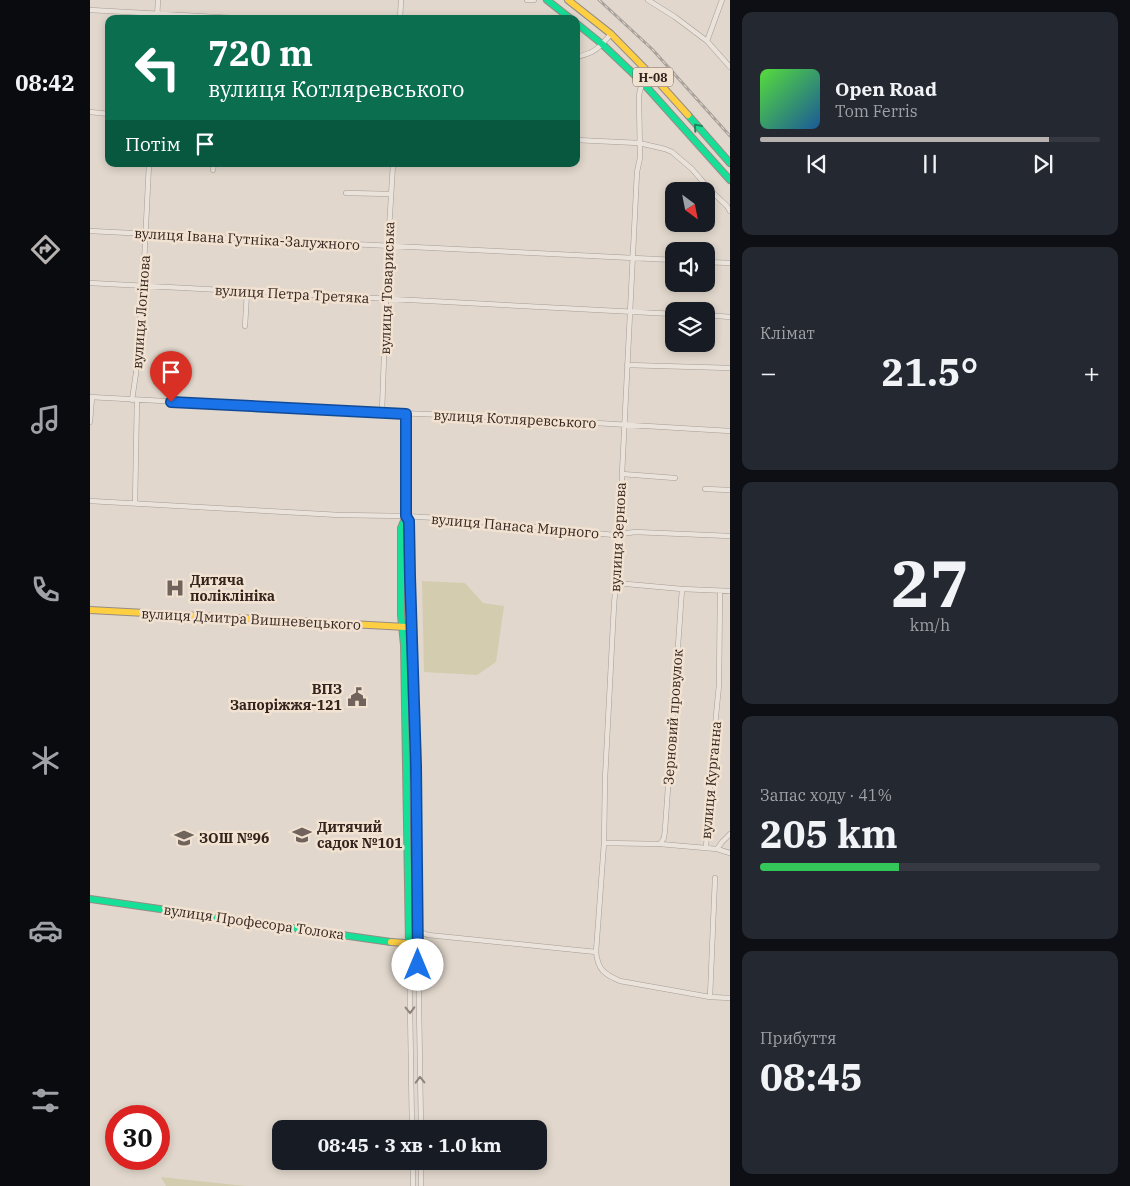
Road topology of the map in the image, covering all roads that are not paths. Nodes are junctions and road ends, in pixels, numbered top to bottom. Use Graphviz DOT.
graph roads {
  1 [pos="158,0"];
  2 [pos="401,0"];
  3 [pos="527,0"];
  4 [pos="534,0"];
  5 [pos="547,0"];
  6 [pos="568,0"];
  7 [pos="648,0"];
  8 [pos="722,0"];
  9 [pos="90,10"];
  10 [pos="146,15"];
  11 [pos="157,15"];
  12 [pos="400,15"];
  13 [pos="566,15"];
  14 [pos="580,26"];
  15 [pos="611,34"];
  16 [pos="707,41"];
  17 [pos="602,44"];
  18 [pos="580,56"];
  19 [pos="730,67"];
  20 [pos="643,83"];
  21 [pos="90,112"];
  22 [pos="105,114"];
  23 [pos="580,140"];
  24 [pos="640,143"];
  25 [pos="730,163"];
  26 [pos="149,167"];
  27 [pos="214,167"];
  28 [pos="393,167"];
  29 [pos="213,170"];
  30 [pos="730,180"];
  31 [pos="346,193"];
  32 [pos="391,194"];
  33 [pos="730,211"];
  34 [pos="90,231"];
  35 [pos="146,234"];
  36 [pos="388,246"];
  37 [pos="632,258"];
  38 [pos="665,260"];
  39 [pos="715,262"];
  40 [pos="730,263"];
  41 [pos="90,283"];
  42 [pos="144,285"];
  43 [pos="248,292"];
  44 [pos="387,298"];
  45 [pos="630,312"];
  46 [pos="665,314"];
  47 [pos="715,316"];
  48 [pos="730,316"];
  49 [pos="245,326"];
  50 [pos="627,364"];
  51 [pos="730,368"];
  52 [pos="91,397"];
  53 [pos="134,400"];
  54 [pos="382,412"];
  55 [pos="406,414"];
  56 [pos="90,422"];
  57 [pos="624,425"];
  58 [pos="730,431"];
  59 [pos="622,474"];
  60 [pos="675,478"];
  61 [pos="705,489"];
  62 [pos="730,490"];
  63 [pos="90,501"];
  64 [pos="135,503"];
  65 [pos="406,516"];
  66 [pos="620,534"];
  67 [pos="730,536"];
  68 [pos="616,583"];
  69 [pos="682,589"];
  70 [pos="720,591"];
  71 [pos="730,591"];
  72 [pos="90,610"];
  73 [pos="402,627"];
  74 [pos="411,627"];
  75 [pos="404,645"];
  76 [pos="413,645"];
  77 [pos="730,834"];
  78 [pos="604,843"];
  79 [pos="660,844"];
  80 [pos="706,848"];
  81 [pos="716,849"];
  82 [pos="730,853"];
  83 [pos="715,878"];
  84 [pos="90,899"];
  85 [pos="418,931"];
  86 [pos="409,944"];
  87 [pos="418,944"];
  88 [pos="596,952"];
  89 [pos="710,996"];
  90 [pos="730,998"];
  91 [pos="410,1038"];
  92 [pos="419,1038"];
  93 [pos="412,1120"];
  94 [pos="421,1120"];
  95 [pos="413,1170"];
  96 [pos="421,1170"];
  97 [pos="413,1186"];
  98 [pos="421,1186"];
  1 -- 11 [label="street"];
  2 -- 12 [label="street"];
  3 -- 4 [label="street"];
  5 -- 13 [label="street"];
  6 -- 15 [label="street, Н-08"];
  7 -- 16 [label="street"];
  8 -- 16 [label="street"];
  9 -- 10 [label="street"];
  14 -- 17 [label="street, Н-08"];
  15 -- 17 [label="street"];
  25 -- 15 [label="street, Н-08, one-way"];
  16 -- 19 [label="street"];
  17 -- 18 [label="street"];
  17 -- 20 [label="street, Н-08"];
  20 -- 24 [label="street, вулиця Зернова"];
  20 -- 30 [label="street, Н-08"];
  21 -- 22 [label="street"];
  23 -- 24 [label="street"];
  24 -- 33 [label="street"];
  24 -- 37 [label="street, вулиця Зернова"];
  26 -- 35 [label="street, вулиця Логінова"];
  27 -- 29 [label="street"];
  28 -- 32 [label="street, вулиця Товариська"];
  31 -- 32 [label="street"];
  32 -- 36 [label="street, вулиця Товариська"];
  34 -- 35 [label="street, вулиця Івана Гутніка-Залужного"];
  35 -- 36 [label="street, вулиця Івана Гутніка-Залужного"];
  35 -- 42 [label="street, вулиця Логінова"];
  36 -- 37 [label="street, вулиця Івана Гутніка-Залужного"];
  36 -- 44 [label="street, вулиця Товариська"];
  37 -- 38 [label="street, вулиця Івана Гутніка-Залужного"];
  37 -- 45 [label="street, вулиця Зернова"];
  39 -- 40 [label="street"];
  41 -- 42 [label="street, вулиця Петра Третяка"];
  42 -- 43 [label="street, вулиця Петра Третяка"];
  42 -- 53 [label="street, вулиця Логінова"];
  43 -- 44 [label="street, вулиця Петра Третяка"];
  43 -- 49 [label="street"];
  44 -- 45 [label="street, вулиця Петра Третяка"];
  44 -- 54 [label="street, вулиця Товариська"];
  45 -- 46 [label="street, вулиця Петра Третяка"];
  45 -- 50 [label="street, вулиця Зернова"];
  47 -- 48 [label="street"];
  50 -- 51 [label="street"];
  50 -- 57 [label="street, вулиця Зернова"];
  52 -- 53 [label="street, вулиця Котляревського"];
  52 -- 56 [label="street"];
  53 -- 54 [label="street, вулиця Котляревського"];
  53 -- 64 [label="street, вулиця Логінова"];
  54 -- 55 [label="street, вулиця Котляревського"];
  55 -- 57 [label="street, вулиця Котляревського"];
  55 -- 65 [label="street"];
  57 -- 58 [label="street, вулиця Котляревського"];
  57 -- 59 [label="street, вулиця Зернова"];
  59 -- 60 [label="street"];
  59 -- 66 [label="street, вулиця Зернова"];
  61 -- 62 [label="street"];
  63 -- 64 [label="street, вулиця Панаса Мирного"];
  64 -- 65 [label="street, вулиця Панаса Мирного"];
  65 -- 66 [label="street, вулиця Панаса Мирного"];
  65 -- 73 [label="street"];
  65 -- 74 [label="street"];
  66 -- 67 [label="street, вулиця Панаса Мирного"];
  66 -- 68 [label="street, вулиця Зернова"];
  68 -- 69 [label="street"];
  68 -- 78 [label="street, вулиця Зернова"];
  69 -- 70 [label="street"];
  69 -- 79 [label="street, Зерновий провулок"];
  70 -- 71 [label="street"];
  70 -- 80 [label="street, вулиця Курганна"];
  72 -- 73 [label="street, вулиця Дмитра Вишневецького"];
  73 -- 74 [label="street, вулиця Дмитра Вишневецького"];
  73 -- 75 [label="street"];
  74 -- 76 [label="street"];
  75 -- 76 [label="street"];
  75 -- 86 [label="street"];
  76 -- 85 [label="street"];
  77 -- 81 [label="street"];
  78 -- 79 [label="street"];
  78 -- 88 [label="street, вулиця Зернова"];
  79 -- 80 [label="street"];
  80 -- 81 [label="street"];
  81 -- 82 [label="street"];
  83 -- 89 [label="street"];
  84 -- 86 [label="street, вулиця Професора Толока"];
  85 -- 87 [label="street"];
  85 -- 88 [label="street"];
  86 -- 87 [label="street, вулиця Професора Толока"];
  86 -- 91 [label="street, one-way"];
  87 -- 92 [label="street"];
  88 -- 89 [label="street, вулиця Зернова"];
  89 -- 90 [label="street"];
  91 -- 92 [label="street"];
  91 -- 93 [label="street"];
  94 -- 92 [label="street, one-way"];
  95 -- 97 [label="street"];
  96 -- 98 [label="street"];
}
